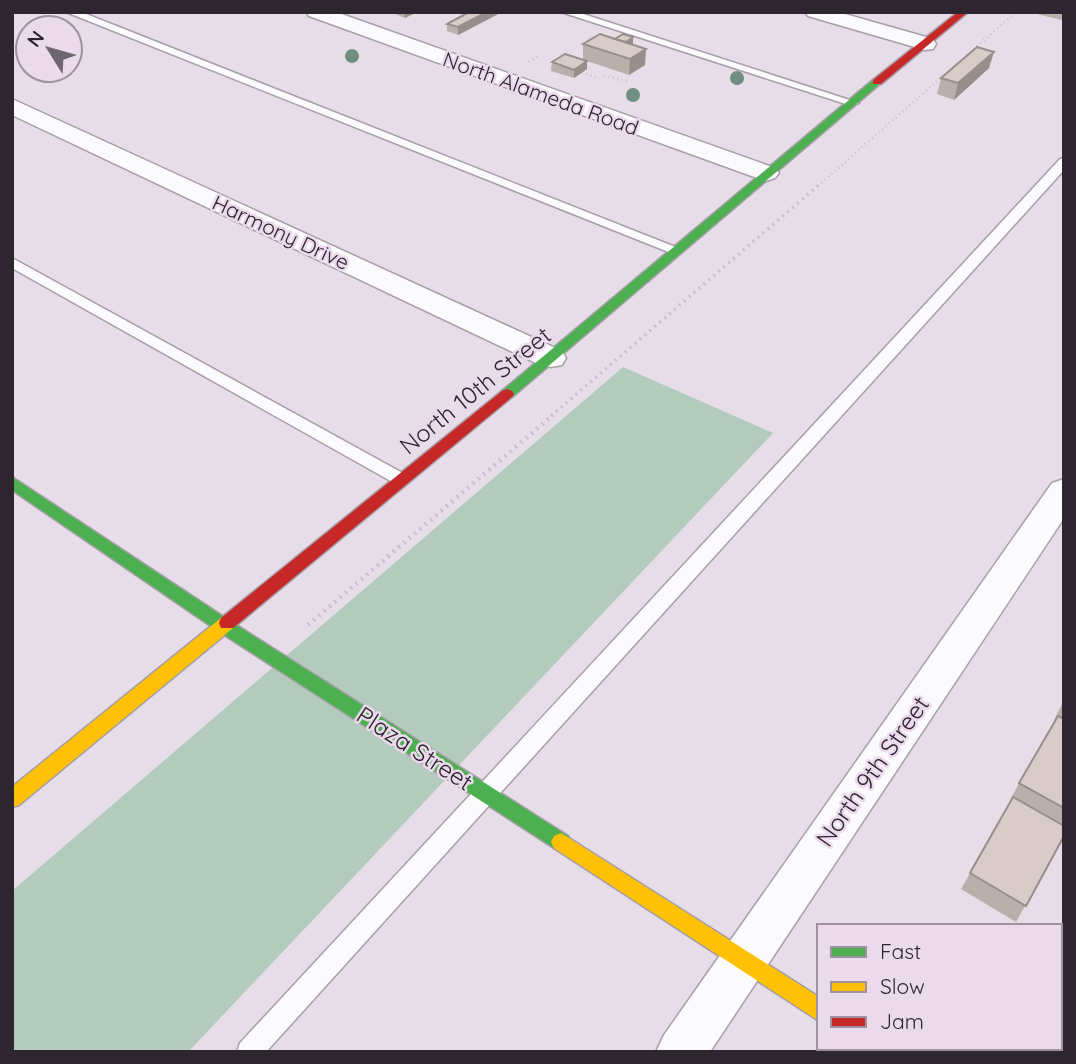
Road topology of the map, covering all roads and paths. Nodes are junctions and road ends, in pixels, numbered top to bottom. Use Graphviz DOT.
graph roads {
  1 [pos="71,12"];
  2 [pos="317,12"];
  3 [pos="566,12"];
  4 [pos="815,12"];
  5 [pos="964,12"];
  6 [pos="1016,12"];
  7 [pos="925,44"];
  8 [pos="582,72"];
  9 [pos="599,79"];
  10 [pos="628,81"];
  11 [pos="589,85"];
  12 [pos="853,103"];
  13 [pos="12,106"];
  14 [pos="1064,162"];
  15 [pos="766,173"];
  16 [pos="676,250"];
  17 [pos="12,262"];
  18 [pos="551,358"];
  19 [pos="402,480"];
  20 [pos="12,482"];
  21 [pos="1064,491"];
  22 [pos="308,625"];
  23 [pos="224,626"];
  24 [pos="486,793"];
  25 [pos="12,799"];
  26 [pos="743,958"];
  27 [pos="817,1009"];
  28 [pos="249,1052"];
  29 [pos="681,1052"];
  1 -- 16 [label="lane"];
  2 -- 15 [label="street, North Alameda Road"];
  3 -- 12 [label="lane"];
  4 -- 7 [label="street"];
  5 -- 7 [label="street, North 10th Street"];
  6 -- 22 [label="path"];
  7 -- 12 [label="street, North 10th Street"];
  8 -- 9 [label="path"];
  9 -- 10 [label="path"];
  9 -- 11 [label="path"];
  12 -- 15 [label="street, North 10th Street"];
  13 -- 18 [label="street, Harmony Drive"];
  14 -- 24 [label="lane"];
  15 -- 16 [label="street, North 10th Street"];
  16 -- 18 [label="street, North 10th Street"];
  17 -- 19 [label="lane"];
  18 -- 19 [label="street, North 10th Street"];
  19 -- 23 [label="street, North 10th Street"];
  20 -- 23 [label="street, Plaza Street"];
  21 -- 26 [label="street, North 9th Street"];
  23 -- 24 [label="street, Plaza Street"];
  23 -- 25 [label="street, North 10th Street"];
  24 -- 26 [label="street, Plaza Street"];
  24 -- 28 [label="lane"];
  26 -- 27 [label="street, Plaza Street"];
  26 -- 29 [label="street, North 9th Street"];
}
